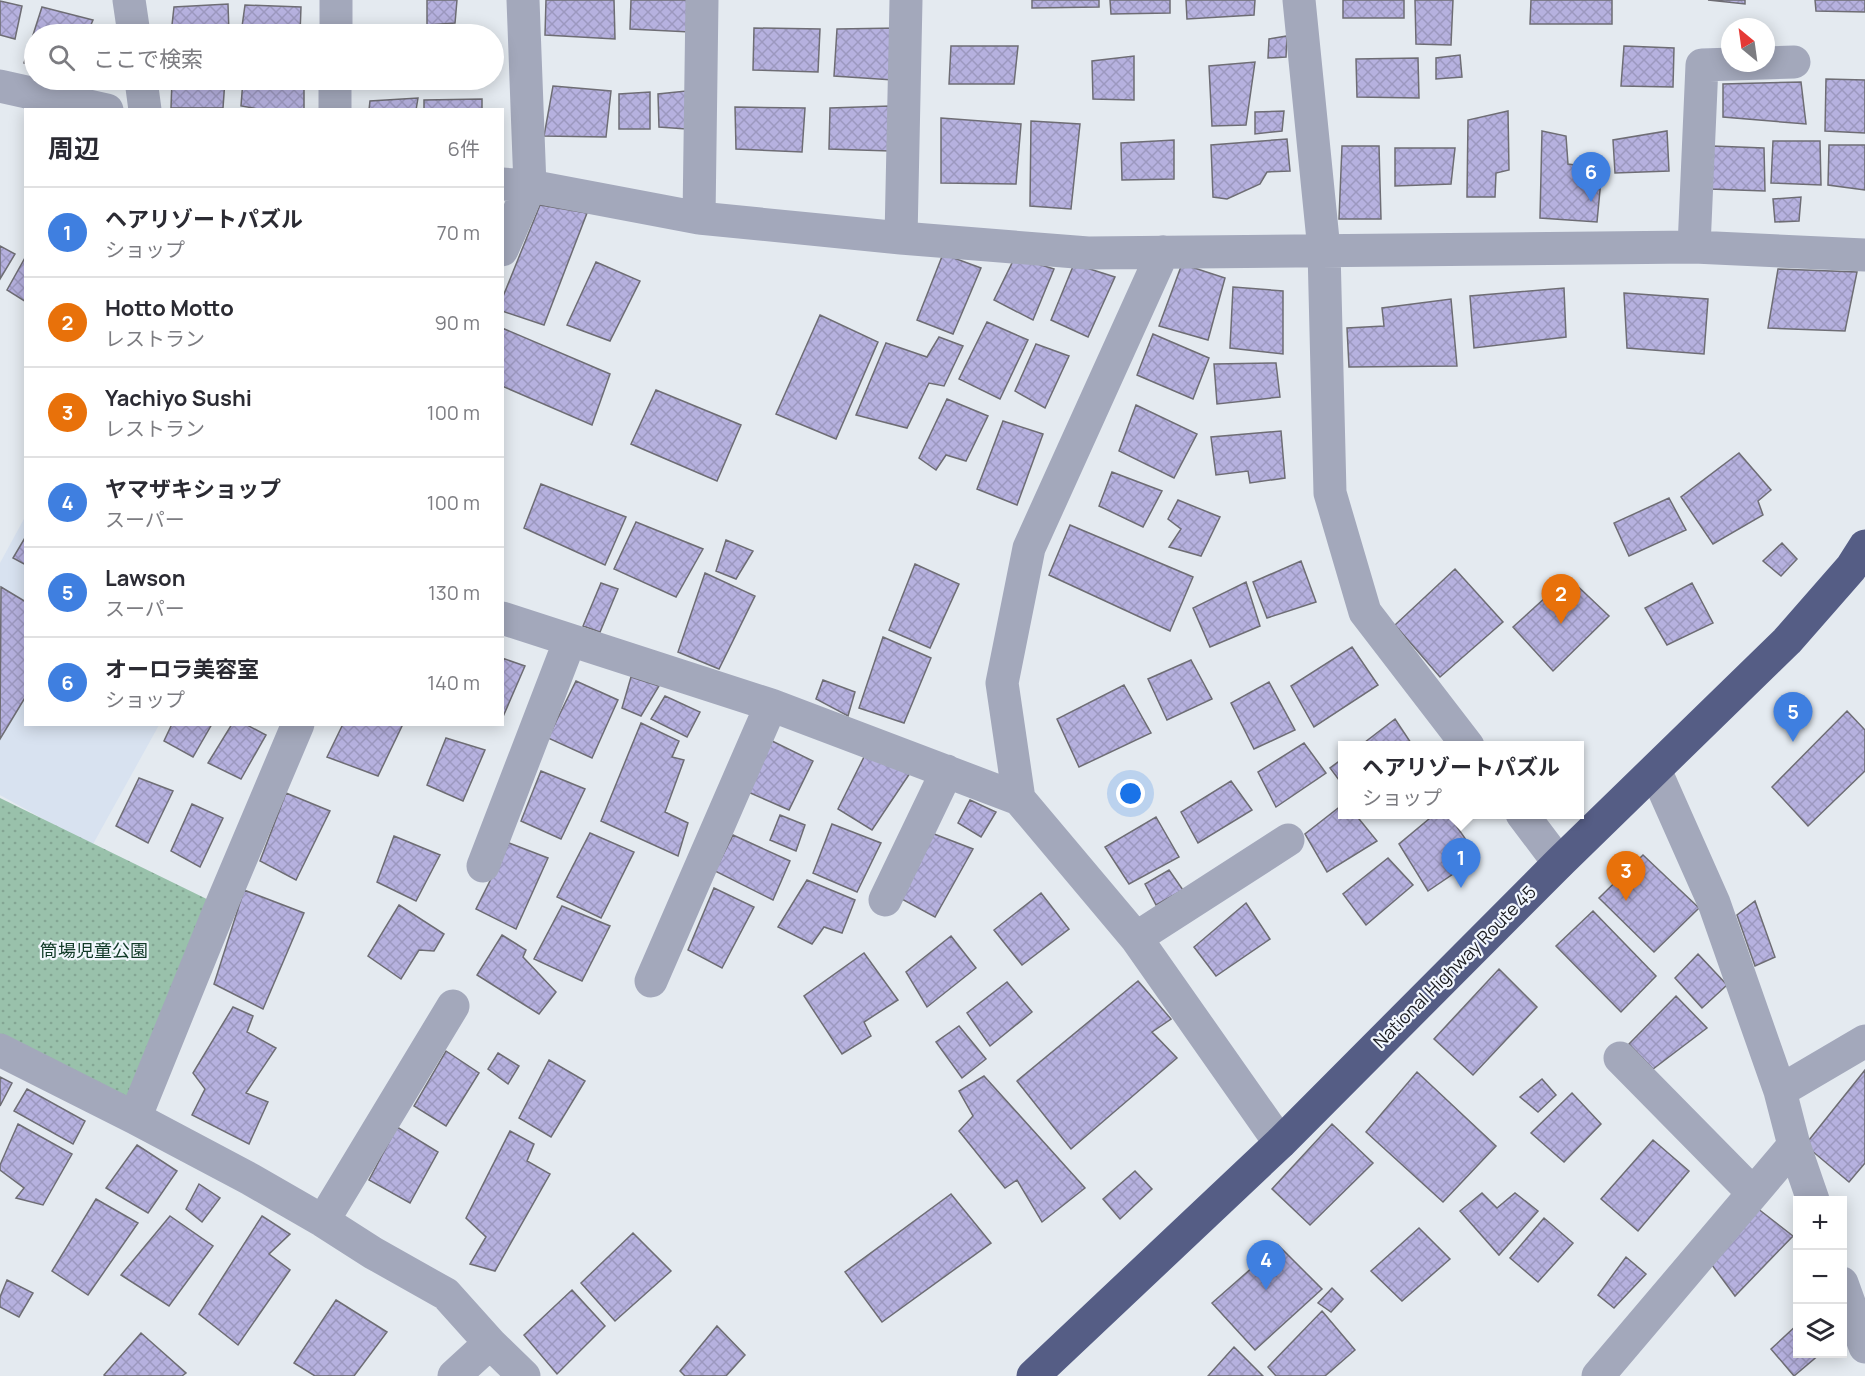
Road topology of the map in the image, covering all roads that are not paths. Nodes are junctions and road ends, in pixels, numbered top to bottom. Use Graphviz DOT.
graph roads {
  1 [pos="129,0"];
  2 [pos="336,0"];
  3 [pos="523,0"];
  4 [pos="702,0"];
  5 [pos="906,0"];
  6 [pos="1299,0"];
  7 [pos="133,24"];
  8 [pos="336,24"];
  9 [pos="1794,63"];
  10 [pos="0,86"];
  11 [pos="142,90"];
  12 [pos="335,90"];
  13 [pos="97,108"];
  14 [pos="145,108"];
  15 [pos="335,108"];
  16 [pos="516,185"];
  17 [pos="699,218"];
  18 [pos="901,238"];
  19 [pos="504,241"];
  20 [pos="1694,247"];
  21 [pos="1324,250"];
  22 [pos="1163,252"];
  23 [pos="1865,255"];
  24 [pos="1865,546"];
  25 [pos="504,619"];
  26 [pos="570,640"];
  27 [pos="771,705"];
  28 [pos="297,726"];
  29 [pos="1464,741"];
  30 [pos="1655,770"];
  31 [pos="947,771"];
  32 [pos="1019,799"];
  33 [pos="1526,819"];
  34 [pos="1288,840"];
  35 [pos="1559,863"];
  36 [pos="483,866"];
  37 [pos="885,900"];
  38 [pos="1136,938"];
  39 [pos="651,981"];
  40 [pos="453,1006"];
  41 [pos="1865,1041"];
  42 [pos="0,1050"];
  43 [pos="1620,1058"];
  44 [pos="1780,1090"];
  45 [pos="135,1118"];
  46 [pos="1280,1143"];
  47 [pos="1794,1146"];
  48 [pos="1753,1193"];
  49 [pos="1812,1196"];
  50 [pos="323,1221"];
  51 [pos="1847,1297"];
  52 [pos="490,1343"];
  53 [pos="1865,1347"];
  54 [pos="454,1376"];
  55 [pos="524,1376"];
  56 [pos="1033,1376"];
  57 [pos="1598,1376"];
  1 -- 7 [label="street"];
  2 -- 8 [label="street"];
  3 -- 16 [label="street"];
  4 -- 17 [label="street"];
  5 -- 18 [label="street"];
  6 -- 21 [label="street"];
  9 -- 20 [label="street"];
  10 -- 13 [label="street"];
  11 -- 14 [label="street"];
  12 -- 15 [label="street"];
  16 -- 17 [label="street"];
  16 -- 19 [label="street"];
  17 -- 18 [label="street"];
  18 -- 22 [label="street"];
  20 -- 21 [label="street"];
  20 -- 23 [label="street"];
  21 -- 22 [label="street"];
  21 -- 29 [label="street"];
  22 -- 32 [label="street"];
  24 -- 30 [label="highway, National Highway Route 45"];
  25 -- 26 [label="street"];
  26 -- 27 [label="street"];
  26 -- 36 [label="street"];
  27 -- 31 [label="street"];
  27 -- 39 [label="street"];
  28 -- 45 [label="street"];
  30 -- 35 [label="highway, National Highway Route 45"];
  30 -- 44 [label="street"];
  31 -- 32 [label="street"];
  31 -- 37 [label="street"];
  32 -- 38 [label="street"];
  33 -- 35 [label="street"];
  34 -- 38 [label="street"];
  35 -- 46 [label="highway, National Highway Route 45"];
  38 -- 46 [label="street"];
  40 -- 50 [label="street"];
  41 -- 44 [label="street"];
  42 -- 45 [label="street"];
  43 -- 48 [label="street"];
  44 -- 47 [label="street"];
  45 -- 50 [label="street"];
  46 -- 56 [label="highway, National Highway Route 45"];
  47 -- 48 [label="street"];
  47 -- 49 [label="street"];
  48 -- 57 [label="street"];
  50 -- 52 [label="street"];
  51 -- 53 [label="street"];
  52 -- 54 [label="street"];
  52 -- 55 [label="street"];
}
